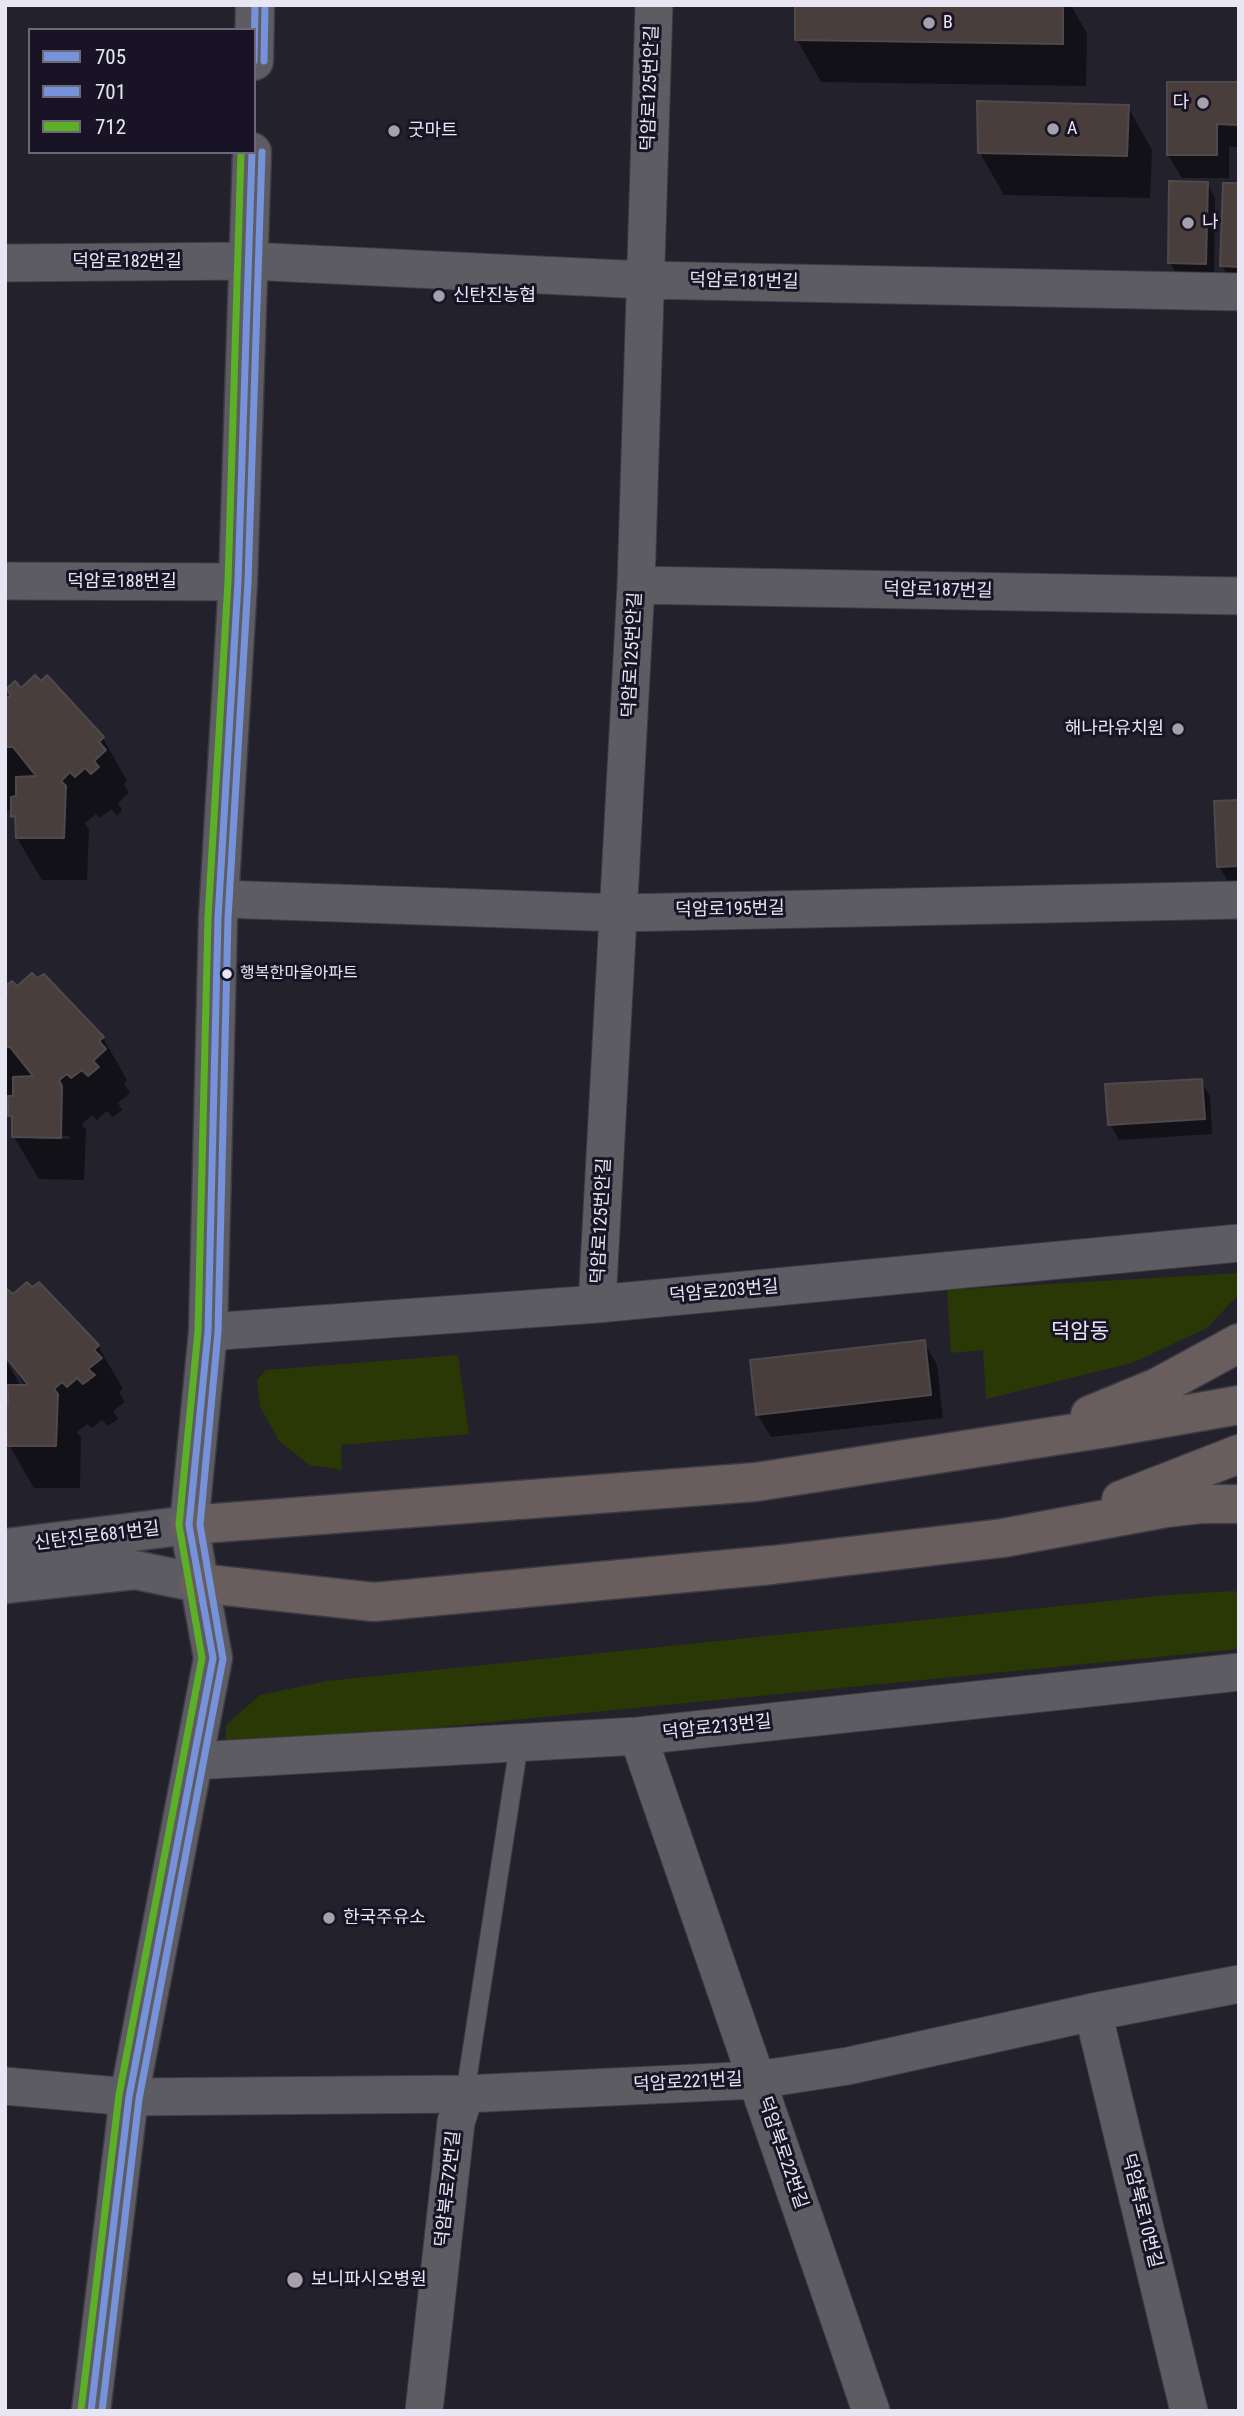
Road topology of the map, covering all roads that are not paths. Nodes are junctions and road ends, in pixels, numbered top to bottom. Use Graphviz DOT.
graph roads {
  1 [pos="255,5"];
  2 [pos="654,5"];
  3 [pos="255,28"];
  4 [pos="252,154"];
  5 [pos="250,261"];
  6 [pos="5,263"];
  7 [pos="645,280"];
  8 [pos="1239,292"];
  9 [pos="5,581"];
  10 [pos="238,582"];
  11 [pos="636,585"];
  12 [pos="1239,596"];
  13 [pos="220,899"];
  14 [pos="1239,900"];
  15 [pos="620,913"];
  16 [pos="1239,1243"];
  17 [pos="597,1304"];
  18 [pos="208,1332"];
  19 [pos="1239,1343"];
  20 [pos="1239,1405"];
  21 [pos="1019,1441"];
  22 [pos="1239,1454"];
  23 [pos="1239,1504"];
  24 [pos="189,1525"];
  25 [pos="1003,1538"];
  26 [pos="5,1548"];
  27 [pos="198,1583"];
  28 [pos="5,1584"];
  29 [pos="1239,1672"];
  30 [pos="638,1736"];
  31 [pos="519,1744"];
  32 [pos="193,1761"];
  33 [pos="1239,1984"];
  34 [pos="1093,2012"];
  35 [pos="757,2080"];
  36 [pos="5,2086"];
  37 [pos="465,2094"];
  38 [pos="129,2097"];
  39 [pos="91,2411"];
  40 [pos="424,2411"];
  41 [pos="871,2411"];
  42 [pos="1189,2411"];
  1 -- 3 [label="street"];
  2 -- 7 [label="street, 덕암로125번안길"];
  4 -- 5 [label="street"];
  5 -- 6 [label="street, 덕암로182번길"];
  5 -- 7 [label="street, 덕암로181번길"];
  5 -- 10 [label="street"];
  7 -- 8 [label="street, 덕암로181번길"];
  7 -- 11 [label="street, 덕암로125번안길"];
  9 -- 10 [label="street, 덕암로188번길"];
  10 -- 13 [label="street"];
  11 -- 12 [label="street, 덕암로187번길"];
  11 -- 15 [label="street, 덕암로125번안길"];
  13 -- 15 [label="street, 덕암로195번길"];
  13 -- 18 [label="street"];
  14 -- 15 [label="street, 덕암로195번길"];
  15 -- 17 [label="street, 덕암로125번안길"];
  16 -- 17 [label="street, 덕암로203번길"];
  17 -- 18 [label="street, 덕암로203번길"];
  18 -- 24 [label="street"];
  19 -- 21 [label="highway"];
  20 -- 21 [label="highway"];
  21 -- 24 [label="highway"];
  22 -- 25 [label="highway"];
  23 -- 25 [label="highway"];
  24 -- 26 [label="street, 신탄진로681번길"];
  24 -- 27 [label="street"];
  25 -- 27 [label="highway"];
  27 -- 28 [label="street, 신탄진로681번길"];
  27 -- 32 [label="street"];
  29 -- 30 [label="street, 덕암로213번길"];
  30 -- 31 [label="street, 덕암로213번길"];
  30 -- 35 [label="street, 덕암북로22번길"];
  31 -- 32 [label="street, 덕암로213번길"];
  31 -- 37 [label="lane"];
  32 -- 38 [label="street"];
  33 -- 34 [label="street, 덕암로221번길"];
  34 -- 35 [label="street, 덕암로221번길"];
  34 -- 42 [label="street, 덕암북로10번길"];
  35 -- 37 [label="street, 덕암로221번길"];
  35 -- 41 [label="street, 덕암북로22번길"];
  36 -- 38 [label="street, 덕암로221번길"];
  37 -- 38 [label="street, 덕암로221번길"];
  37 -- 40 [label="street, 덕암북로72번길"];
  38 -- 39 [label="street"];
}
